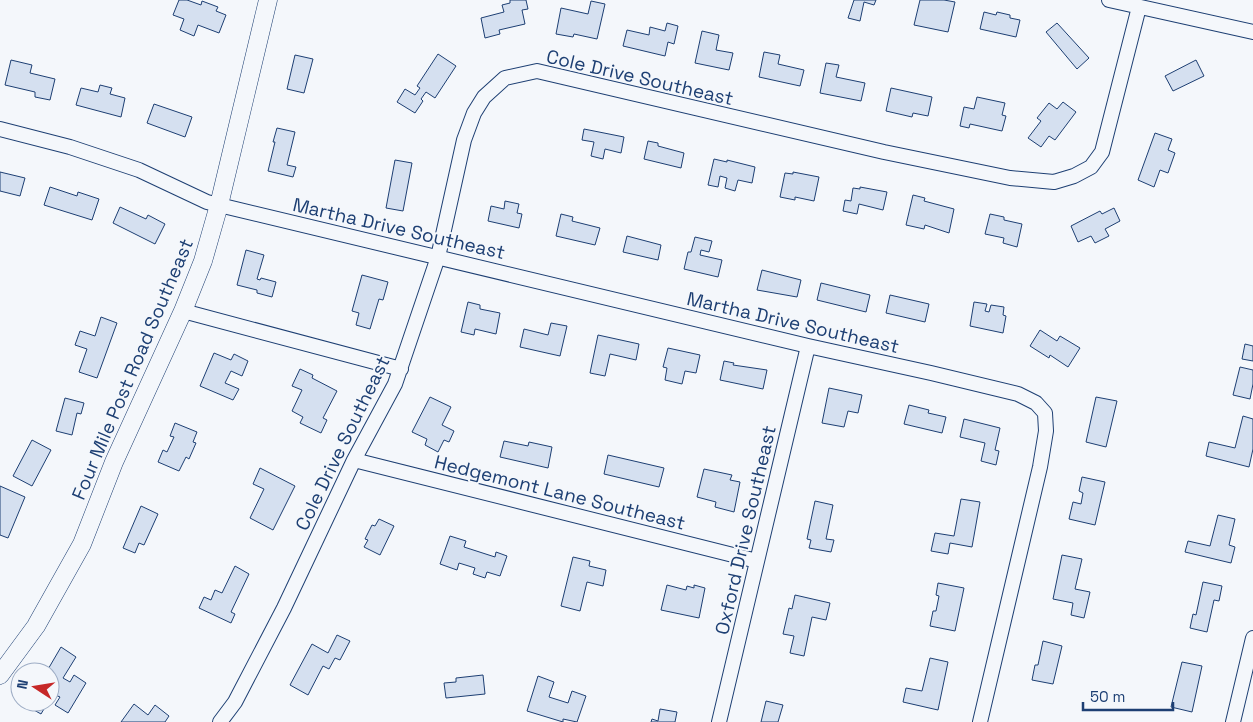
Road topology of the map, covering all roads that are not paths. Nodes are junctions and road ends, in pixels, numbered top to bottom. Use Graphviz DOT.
graph roads {
  1 [pos="268,0"];
  2 [pos="1109,0"];
  3 [pos="1139,7"];
  4 [pos="1253,32"];
  5 [pos="0,129"];
  6 [pos="219,205"];
  7 [pos="438,256"];
  8 [pos="183,311"];
  9 [pos="808,346"];
  10 [pos="401,369"];
  11 [pos="354,460"];
  12 [pos="757,561"];
  13 [pos="1253,638"];
  14 [pos="0,675"];
  15 [pos="220,722"];
  16 [pos="719,722"];
  17 [pos="980,722"];
  18 [pos="1233,722"];
  1 -- 6 [label="main road, Four Mile Post Road Southeast"];
  2 -- 3 [label="street"];
  3 -- 4 [label="street"];
  3 -- 7 [label="street, Cole Drive Southeast"];
  5 -- 6 [label="street, Martha Drive Southeast"];
  6 -- 7 [label="street, Martha Drive Southeast"];
  6 -- 8 [label="main road, Four Mile Post Road Southeast"];
  7 -- 9 [label="street, Martha Drive Southeast"];
  7 -- 10 [label="street, Cole Drive Southeast"];
  8 -- 10 [label="street"];
  8 -- 14 [label="main road, Four Mile Post Road Southeast"];
  9 -- 12 [label="street, Oxford Drive Southeast"];
  9 -- 17 [label="street, Martha Drive Southeast"];
  10 -- 11 [label="street, Cole Drive Southeast"];
  11 -- 12 [label="street, Hedgemont Lane Southeast"];
  11 -- 15 [label="street, Cole Drive Southeast"];
  12 -- 16 [label="street, Oxford Drive Southeast"];
  13 -- 18 [label="street"];
}
